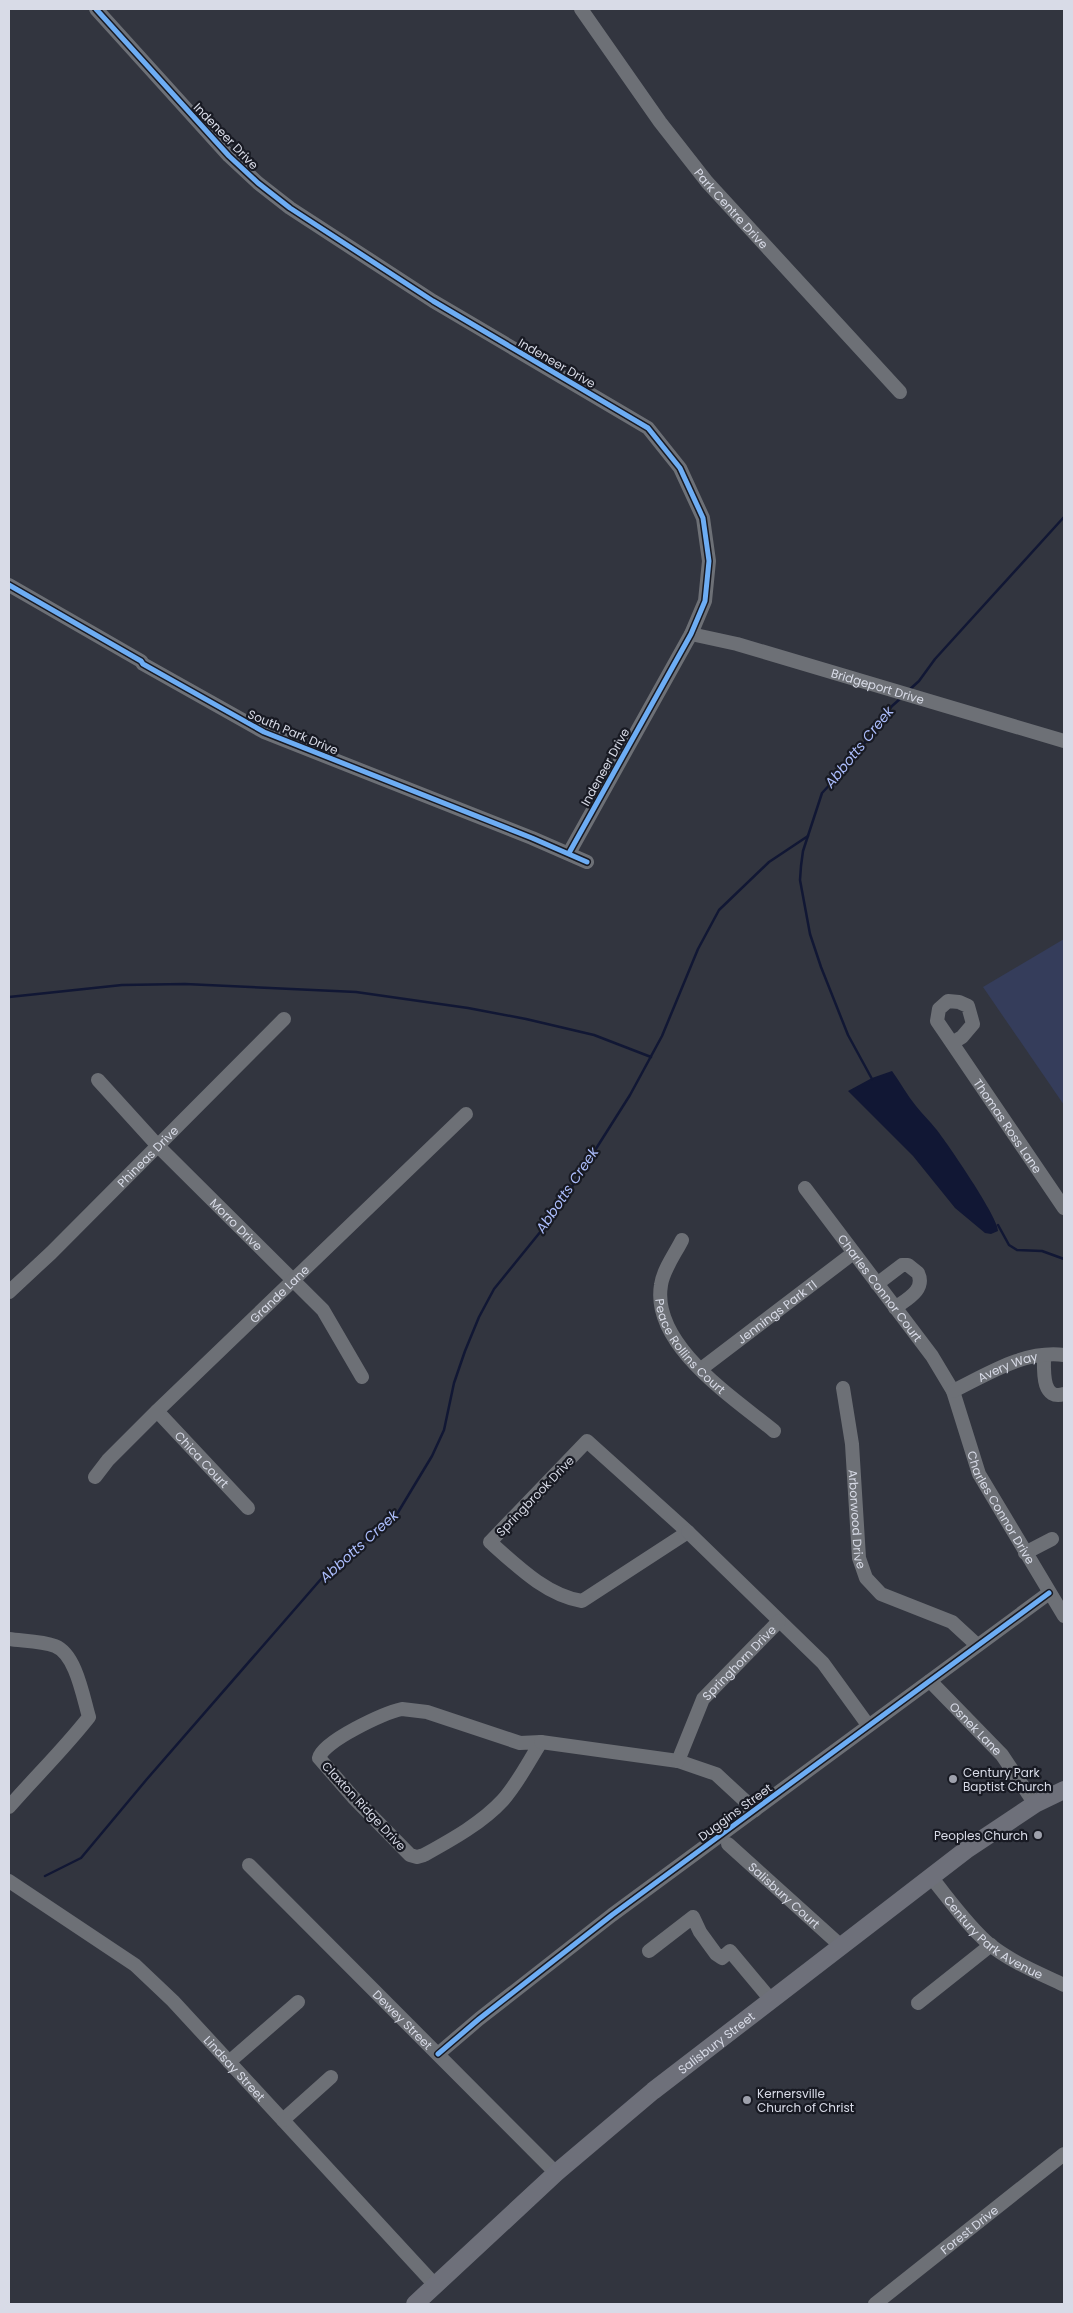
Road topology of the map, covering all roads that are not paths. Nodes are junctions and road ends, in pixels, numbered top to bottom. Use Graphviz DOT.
graph roads {
  1 [pos="96,9"];
  2 [pos="581,9"];
  3 [pos="900,392"];
  4 [pos="9,585"];
  5 [pos="691,634"];
  6 [pos="1064,742"];
  7 [pos="570,853"];
  8 [pos="587,862"];
  9 [pos="284,1019"];
  10 [pos="952,1043"];
  11 [pos="98,1080"];
  12 [pos="466,1114"];
  13 [pos="158,1146"];
  14 [pos="805,1188"];
  15 [pos="1064,1208"];
  16 [pos="682,1240"];
  17 [pos="852,1254"];
  18 [pos="293,1278"];
  19 [pos="877,1284"];
  20 [pos="9,1292"];
  21 [pos="895,1308"];
  22 [pos="1044,1355"];
  23 [pos="1064,1355"];
  24 [pos="701,1369"];
  25 [pos="362,1377"];
  26 [pos="843,1388"];
  27 [pos="953,1391"];
  28 [pos="1064,1394"];
  29 [pos="157,1411"];
  30 [pos="774,1431"];
  31 [pos="95,1477"];
  32 [pos="248,1508"];
  33 [pos="688,1532"];
  34 [pos="1052,1539"];
  35 [pos="1025,1553"];
  36 [pos="1049,1593"];
  37 [pos="1064,1616"];
  38 [pos="779,1621"];
  39 [pos="9,1639"];
  40 [pos="977,1645"];
  41 [pos="930,1681"];
  42 [pos="868,1725"];
  43 [pos="541,1742"];
  44 [pos="678,1760"];
  45 [pos="1064,1790"];
  46 [pos="1035,1804"];
  47 [pos="9,1807"];
  48 [pos="754,1810"];
  49 [pos="728,1844"];
  50 [pos="249,1865"];
  51 [pos="931,1876"];
  52 [pos="9,1881"];
  53 [pos="991,1945"];
  54 [pos="841,1946"];
  55 [pos="649,1951"];
  56 [pos="1064,1985"];
  57 [pos="771,2000"];
  58 [pos="298,2002"];
  59 [pos="918,2003"];
  60 [pos="438,2054"];
  61 [pos="229,2062"];
  62 [pos="331,2078"];
  63 [pos="283,2120"];
  64 [pos="1064,2154"];
  65 [pos="556,2173"];
  66 [pos="435,2285"];
  67 [pos="415,2304"];
  68 [pos="875,2304"];
  1 -- 5 [label="street, Indeneer Drive"];
  2 -- 3 [label="street, Park Centre Drive"];
  4 -- 7 [label="street, South Park Drive"];
  5 -- 6 [label="street, Bridgeport Drive"];
  5 -- 7 [label="street, Indeneer Drive"];
  7 -- 8 [label="street, South Park Drive"];
  9 -- 13 [label="street, Phineas Drive"];
  10 -- 15 [label="street, Thomas Ross Lane"];
  11 -- 13 [label="street, Morro Drive"];
  12 -- 18 [label="street, Grande Lane"];
  13 -- 18 [label="street, Morro Drive"];
  13 -- 20 [label="street, Phineas Drive"];
  14 -- 17 [label="street, Charles Connor Court"];
  16 -- 24 [label="street, Peace Rollins Court"];
  17 -- 19 [label="street, Charles Connor Court"];
  17 -- 24 [label="street, Jennings Park Tl"];
  18 -- 25 [label="street, Morro Drive"];
  18 -- 29 [label="street, Grande Lane"];
  19 -- 21 [label="street, Charles Connor Court"];
  19 -- 21 [label="street"];
  21 -- 27 [label="street, Charles Connor Court"];
  22 -- 23 [label="street, Avery Way"];
  22 -- 27 [label="street, Avery Way"];
  22 -- 28 [label="street"];
  24 -- 30 [label="street, Peace Rollins Court"];
  26 -- 40 [label="street, Arborwood Drive"];
  27 -- 35 [label="street, Charles Connor Drive"];
  29 -- 31 [label="street, Grande Lane"];
  29 -- 32 [label="street, Chica Court"];
  33 -- 33 [label="street, Springbrook Drive"];
  33 -- 38 [label="street, Springbrook Drive"];
  34 -- 35 [label="street"];
  35 -- 36 [label="street, Charles Connor Drive"];
  36 -- 37 [label="street, Charles Connor Drive"];
  36 -- 40 [label="street, Duggins Street"];
  38 -- 42 [label="street, Springbrook Drive"];
  38 -- 44 [label="street, Springhorn Drive"];
  39 -- 47 [label="street"];
  40 -- 41 [label="street, Duggins Street"];
  41 -- 42 [label="street, Duggins Street"];
  41 -- 46 [label="street, Osnek Lane"];
  42 -- 48 [label="street, Duggins Street"];
  43 -- 43 [label="street, Claxton Ridge Drive"];
  43 -- 44 [label="street, Claxton Ridge Drive"];
  44 -- 48 [label="street, Claxton Ridge Drive"];
  45 -- 46 [label="main road, Salisbury Street"];
  46 -- 51 [label="main road, Salisbury Street"];
  48 -- 60 [label="street, Duggins Street"];
  49 -- 54 [label="street, Salisbury Court"];
  50 -- 60 [label="street, Dewey Street"];
  51 -- 53 [label="street, Century Park Avenue"];
  51 -- 54 [label="main road, Salisbury Street"];
  52 -- 61 [label="street, Lindsay Street"];
  53 -- 56 [label="street, Century Park Avenue"];
  53 -- 59 [label="street"];
  54 -- 57 [label="main road, Salisbury Street"];
  55 -- 57 [label="street"];
  57 -- 65 [label="main road, Salisbury Street"];
  58 -- 61 [label="street"];
  60 -- 65 [label="street, Dewey Street"];
  61 -- 63 [label="street, Lindsay Street"];
  62 -- 63 [label="street"];
  63 -- 66 [label="street, Lindsay Street"];
  64 -- 68 [label="street, Forest Drive"];
  65 -- 66 [label="main road, Salisbury Street"];
  66 -- 67 [label="main road, Salisbury Street"];
}
